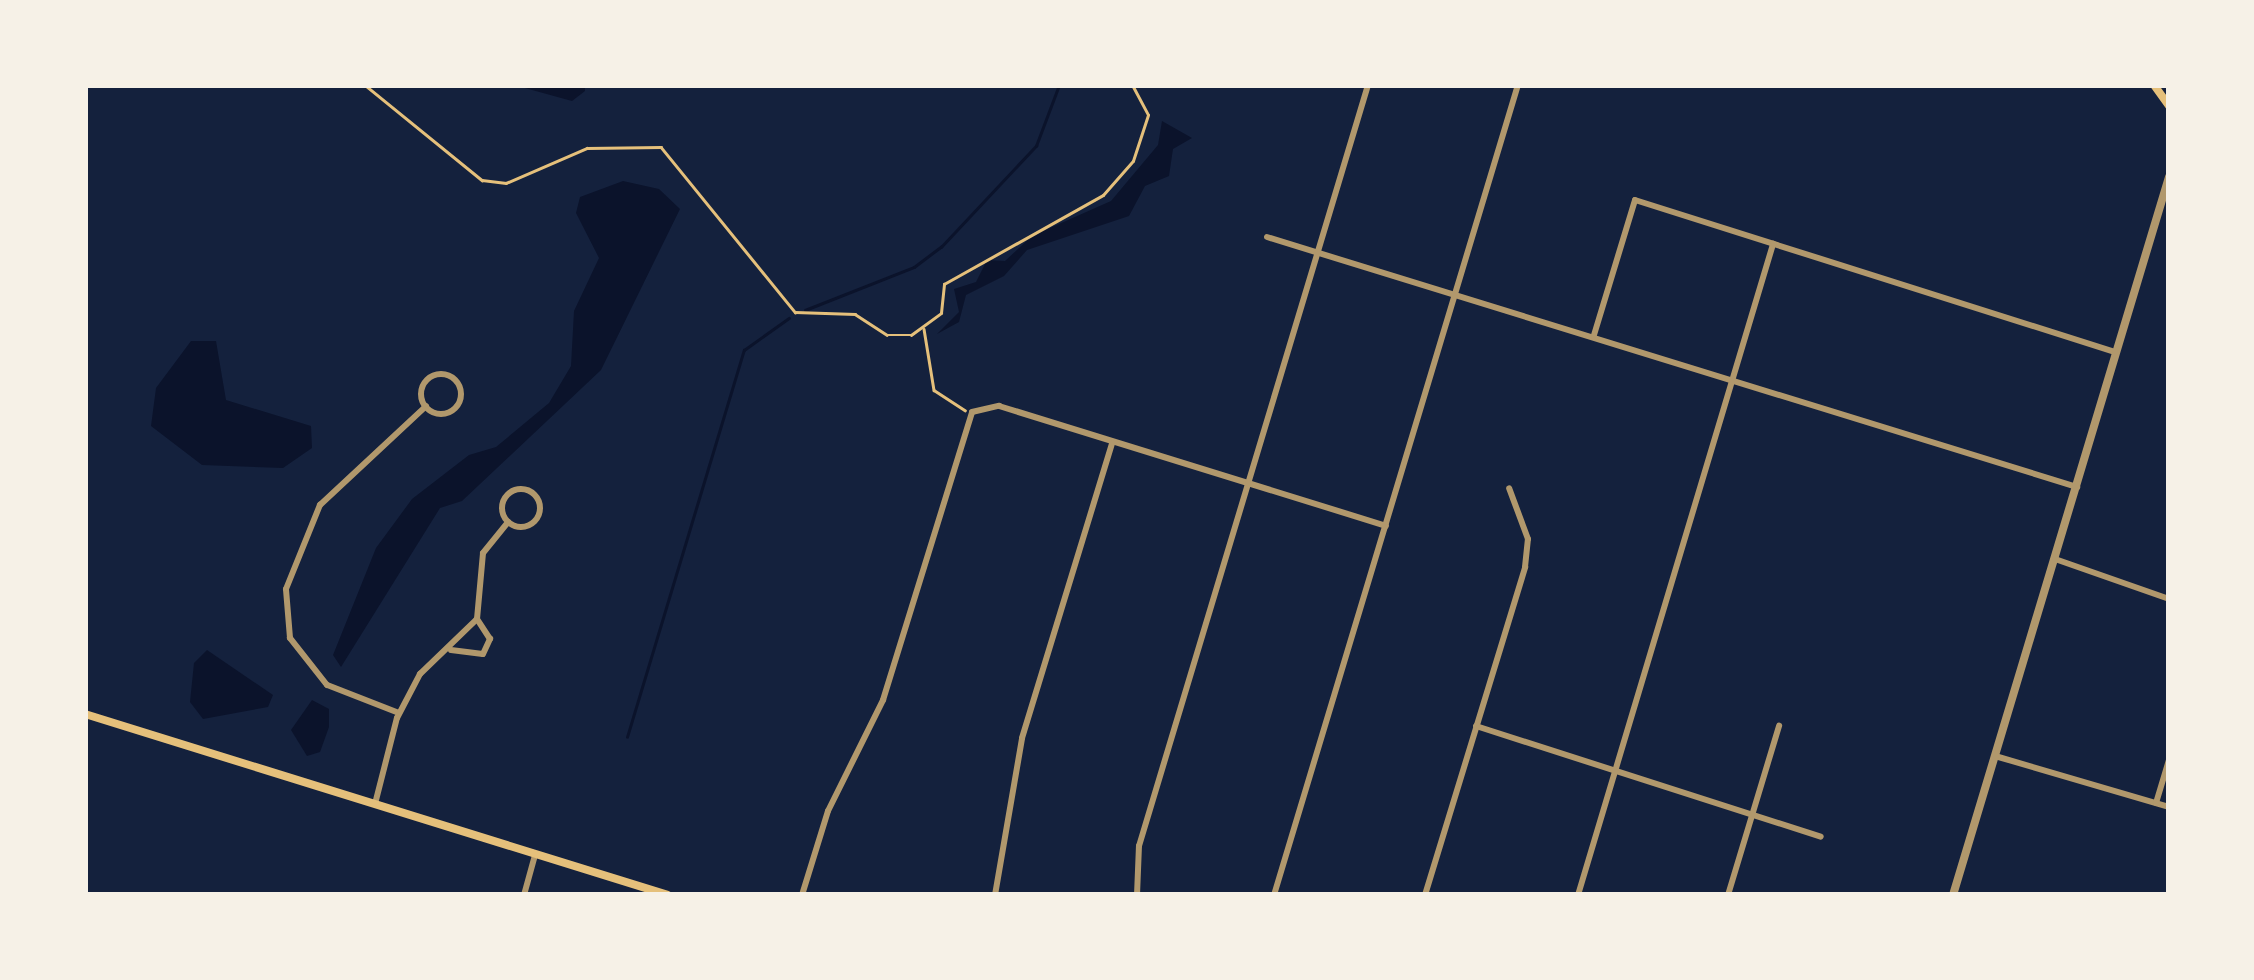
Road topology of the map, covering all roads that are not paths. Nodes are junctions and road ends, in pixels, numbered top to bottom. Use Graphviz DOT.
graph roads {
  1 [pos="1368,85"];
  2 [pos="1518,85"];
  3 [pos="2154,85"];
  4 [pos="2169,106"];
  5 [pos="2169,178"];
  6 [pos="1268,237"];
  7 [pos="1773,244"];
  8 [pos="1317,252"];
  9 [pos="1458,291"];
  10 [pos="1594,335"];
  11 [pos="2115,352"];
  12 [pos="1734,380"];
  13 [pos="426,406"];
  14 [pos="1112,443"];
  15 [pos="1247,483"];
  16 [pos="2076,487"];
  17 [pos="1509,488"];
  18 [pos="508,522"];
  19 [pos="1386,526"];
  20 [pos="2055,559"];
  21 [pos="2169,599"];
  22 [pos="477,619"];
  23 [pos="450,650"];
  24 [pos="399,713"];
  25 [pos="85,714"];
  26 [pos="1476,726"];
  27 [pos="1779,726"];
  28 [pos="1995,756"];
  29 [pos="2169,760"];
  30 [pos="1616,771"];
  31 [pos="2156,802"];
  32 [pos="374,806"];
  33 [pos="2169,806"];
  34 [pos="1752,815"];
  35 [pos="1821,837"];
  36 [pos="536,855"];
  37 [pos="524,895"];
  38 [pos="668,895"];
  39 [pos="802,895"];
  40 [pos="995,895"];
  41 [pos="1136,895"];
  42 [pos="1274,895"];
  43 [pos="1426,895"];
  44 [pos="1578,895"];
  45 [pos="1728,895"];
  46 [pos="1953,895"];
  1 -- 8 [label="street"];
  2 -- 9 [label="street"];
  3 -- 4 [label="main road"];
  5 -- 11 [label="street"];
  6 -- 8 [label="street"];
  7 -- 10 [label="street"];
  7 -- 11 [label="street"];
  7 -- 12 [label="street"];
  8 -- 9 [label="street"];
  8 -- 15 [label="street"];
  9 -- 10 [label="street"];
  9 -- 19 [label="street"];
  10 -- 12 [label="street"];
  11 -- 16 [label="street"];
  12 -- 16 [label="street"];
  12 -- 30 [label="street"];
  13 -- 13 [label="street"];
  13 -- 24 [label="street"];
  14 -- 15 [label="street"];
  14 -- 39 [label="street"];
  14 -- 40 [label="street"];
  15 -- 19 [label="street"];
  15 -- 41 [label="street"];
  16 -- 20 [label="street"];
  17 -- 26 [label="street"];
  18 -- 18 [label="street"];
  18 -- 22 [label="street"];
  19 -- 42 [label="street"];
  20 -- 21 [label="street"];
  20 -- 28 [label="street"];
  22 -- 23 [label="street"];
  22 -- 23 [label="street"];
  23 -- 24 [label="street"];
  24 -- 32 [label="street"];
  25 -- 32 [label="main road"];
  26 -- 30 [label="street"];
  26 -- 43 [label="street"];
  27 -- 34 [label="street"];
  28 -- 31 [label="street"];
  28 -- 46 [label="street"];
  29 -- 31 [label="street"];
  30 -- 34 [label="street"];
  30 -- 44 [label="street"];
  31 -- 33 [label="street"];
  32 -- 36 [label="main road"];
  34 -- 35 [label="street"];
  34 -- 45 [label="street"];
  36 -- 37 [label="street"];
  36 -- 38 [label="main road"];
}
